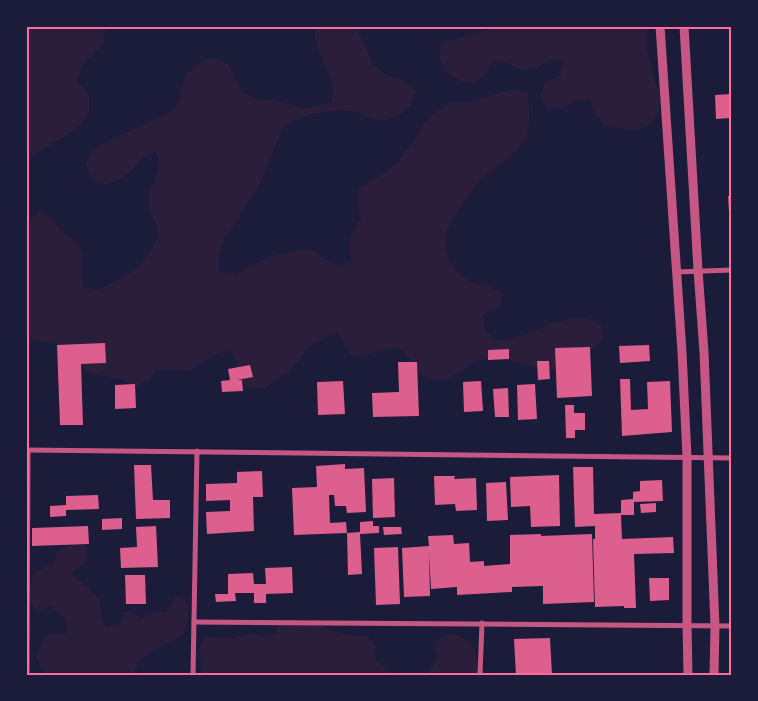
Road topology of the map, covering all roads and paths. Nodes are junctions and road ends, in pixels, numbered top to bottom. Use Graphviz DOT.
graph roads {
  1 [pos="660,26"];
  2 [pos="684,26"];
  3 [pos="698,270"];
  4 [pos="732,270"];
  5 [pos="676,272"];
  6 [pos="27,450"];
  7 [pos="197,451"];
  8 [pos="687,457"];
  9 [pos="709,458"];
  10 [pos="732,458"];
  11 [pos="194,622"];
  12 [pos="482,623"];
  13 [pos="687,625"];
  14 [pos="715,626"];
  15 [pos="732,626"];
  16 [pos="27,675"];
  17 [pos="193,675"];
  18 [pos="480,675"];
  19 [pos="688,675"];
  20 [pos="714,675"];
  1 -- 5 [label="street"];
  2 -- 3 [label="street"];
  3 -- 4 [label="street"];
  3 -- 5 [label="street"];
  3 -- 9 [label="street"];
  5 -- 8 [label="street"];
  6 -- 7 [label="street"];
  6 -- 16 [label="street"];
  7 -- 8 [label="street"];
  7 -- 11 [label="street"];
  8 -- 9 [label="street"];
  8 -- 13 [label="street"];
  9 -- 10 [label="street"];
  9 -- 14 [label="street"];
  11 -- 12 [label="street"];
  11 -- 17 [label="street"];
  12 -- 13 [label="street"];
  12 -- 18 [label="street"];
  13 -- 14 [label="street"];
  13 -- 19 [label="street"];
  14 -- 15 [label="street"];
  14 -- 20 [label="street"];
}
